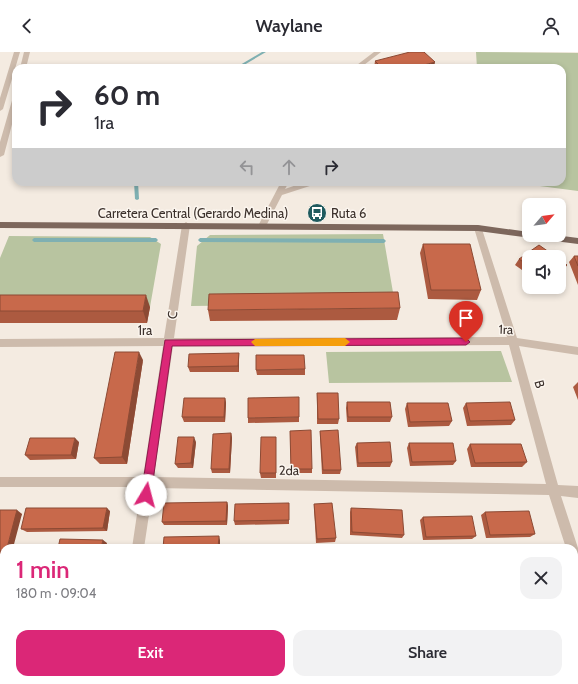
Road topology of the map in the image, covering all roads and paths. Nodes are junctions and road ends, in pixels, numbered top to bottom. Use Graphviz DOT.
graph roads {
  1 [pos="17,52"];
  2 [pos="27,52"];
  3 [pos="378,52"];
  4 [pos="13,64"];
  5 [pos="24,64"];
  6 [pos="362,64"];
  7 [pos="12,69"];
  8 [pos="0,109"];
  9 [pos="12,112"];
  10 [pos="0,155"];
  11 [pos="283,186"];
  12 [pos="301,186"];
  13 [pos="278,194"];
  14 [pos="0,225"];
  15 [pos="186,225"];
  16 [pos="262,226"];
  17 [pos="478,228"];
  18 [pos="522,234"];
  19 [pos="566,240"];
  20 [pos="578,241"];
  21 [pos="513,342"];
  22 [pos="0,343"];
  23 [pos="168,343"];
  24 [pos="578,351"];
  25 [pos="0,482"];
  26 [pos="148,482"];
  27 [pos="553,489"];
  28 [pos="578,492"];
  29 [pos="139,544"];
  30 [pos="571,544"];
  1 -- 4 [label="street"];
  2 -- 5 [label="street"];
  3 -- 6 [label="street"];
  7 -- 8 [label="street"];
  9 -- 10 [label="street"];
  11 -- 13 [label="street"];
  12 -- 13 [label="street"];
  13 -- 16 [label="street"];
  14 -- 15 [label="main road, Carretera Central (Gerardo Medina)"];
  15 -- 16 [label="main road, Carretera Central (Gerardo Medina)"];
  15 -- 23 [label="street, C"];
  16 -- 17 [label="main road, Carretera Central (Gerardo Medina)"];
  17 -- 18 [label="main road, Carretera Central (Gerardo Medina)"];
  17 -- 21 [label="street, B"];
  19 -- 20 [label="main road, Carretera Central (Gerardo Medina)"];
  21 -- 23 [label="street, 1ra"];
  21 -- 24 [label="street, 1ra"];
  21 -- 27 [label="street, B"];
  22 -- 23 [label="street, 1ra"];
  23 -- 26 [label="street, C"];
  25 -- 26 [label="street, 2da"];
  26 -- 27 [label="street, 2da"];
  26 -- 29 [label="street, C"];
  27 -- 28 [label="street, 2da"];
  27 -- 30 [label="street, B"];
}
